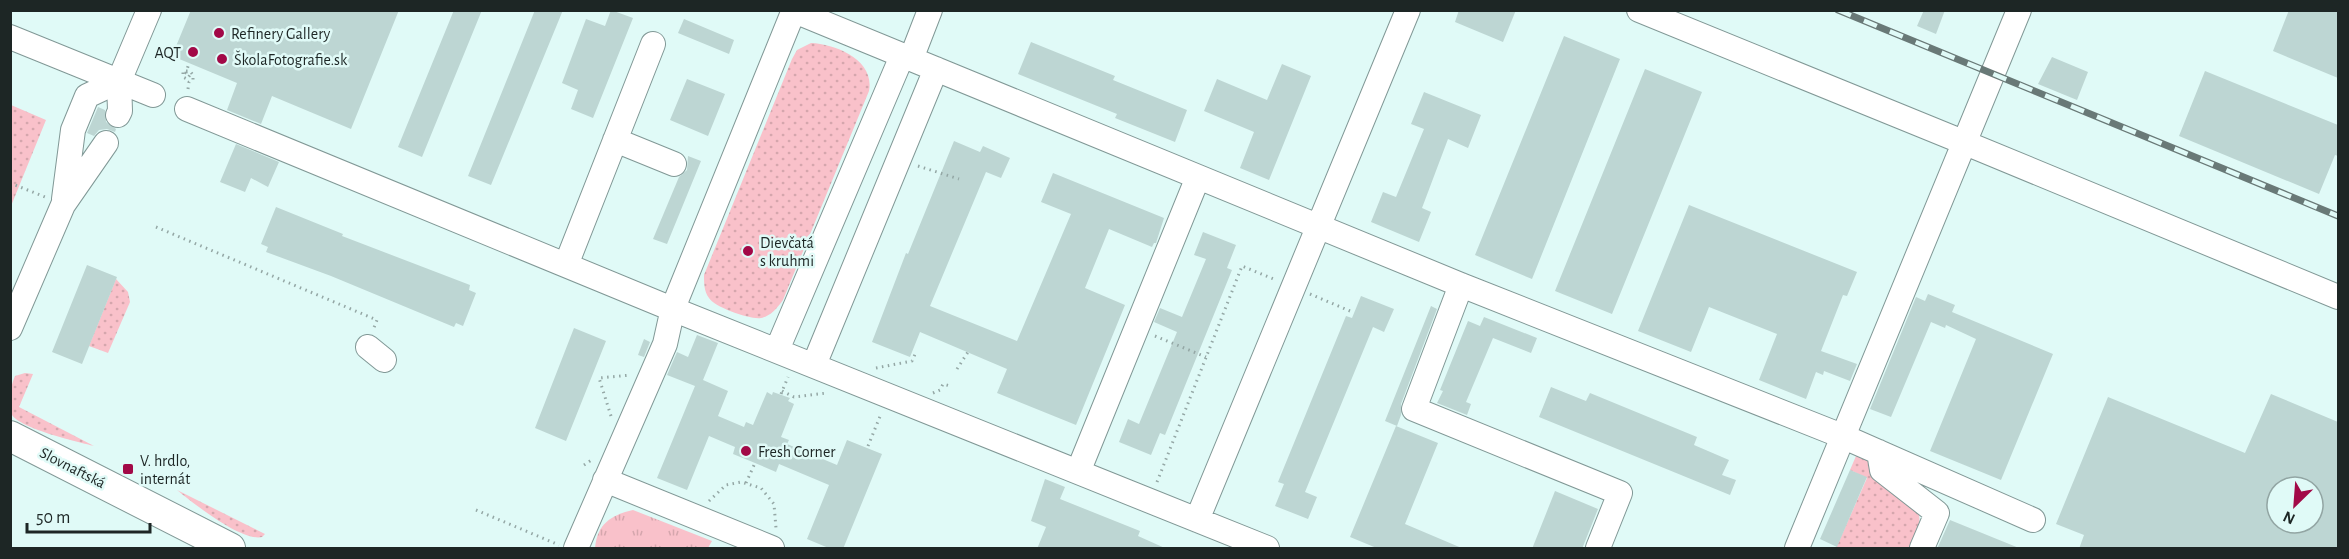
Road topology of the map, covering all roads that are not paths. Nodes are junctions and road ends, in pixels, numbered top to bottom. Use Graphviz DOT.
graph roads {
  1 [pos="149,10"];
  2 [pos="930,10"];
  3 [pos="1408,10"];
  4 [pos="1639,10"];
  5 [pos="2019,10"];
  6 [pos="794,11"];
  7 [pos="10,37"];
  8 [pos="653,44"];
  9 [pos="906,57"];
  10 [pos="936,69"];
  11 [pos="119,81"];
  12 [pos="153,95"];
  13 [pos="188,109"];
  14 [pos="118,115"];
  15 [pos="615,140"];
  16 [pos="1963,142"];
  17 [pos="106,143"];
  18 [pos="674,164"];
  19 [pos="1198,177"];
  20 [pos="63,205"];
  21 [pos="1319,226"];
  22 [pos="566,265"];
  23 [pos="1461,285"];
  24 [pos="2338,297"];
  25 [pos="673,308"];
  26 [pos="10,328"];
  27 [pos="777,350"];
  28 [pos="814,365"];
  29 [pos="10,436"];
  30 [pos="1842,436"];
  31 [pos="1880,452"];
  32 [pos="608,471"];
  33 [pos="1078,472"];
  34 [pos="1197,520"];
  35 [pos="2033,520"];
  36 [pos="775,540"];
  37 [pos="569,548"];
  38 [pos="230,549"];
  39 [pos="1267,549"];
  40 [pos="1598,549"];
  41 [pos="1797,549"];
  42 [pos="1922,549"];
  1 -- 11 [label="lane"];
  2 -- 9 [label="lane"];
  3 -- 21 [label="lane"];
  4 -- 16 [label="lane"];
  5 -- 16 [label="lane"];
  6 -- 9 [label="lane"];
  6 -- 25 [label="lane"];
  7 -- 11 [label="lane"];
  8 -- 15 [label="lane"];
  9 -- 10 [label="lane"];
  9 -- 27 [label="lane"];
  10 -- 19 [label="lane"];
  10 -- 28 [label="lane"];
  11 -- 12 [label="lane"];
  11 -- 14 [label="lane"];
  11 -- 20 [label="lane"];
  13 -- 22 [label="lane"];
  15 -- 18 [label="lane"];
  15 -- 22 [label="lane"];
  16 -- 24 [label="lane"];
  16 -- 30 [label="lane"];
  17 -- 20 [label="lane"];
  19 -- 21 [label="lane"];
  19 -- 33 [label="lane"];
  20 -- 26 [label="lane"];
  21 -- 23 [label="lane"];
  21 -- 34 [label="lane"];
  22 -- 25 [label="lane"];
  23 -- 30 [label="lane"];
  23 -- 40 [label="lane"];
  25 -- 27 [label="lane"];
  25 -- 32 [label="lane"];
  25 -- 32 [label="lane"];
  27 -- 28 [label="lane"];
  28 -- 33 [label="lane"];
  29 -- 38 [label="main road, Slovnaftská"];
  30 -- 31 [label="lane"];
  30 -- 41 [label="lane"];
  31 -- 35 [label="lane"];
  31 -- 42 [label="lane"];
  32 -- 36 [label="lane"];
  32 -- 37 [label="lane"];
  33 -- 34 [label="lane"];
  34 -- 39 [label="lane"];
}
